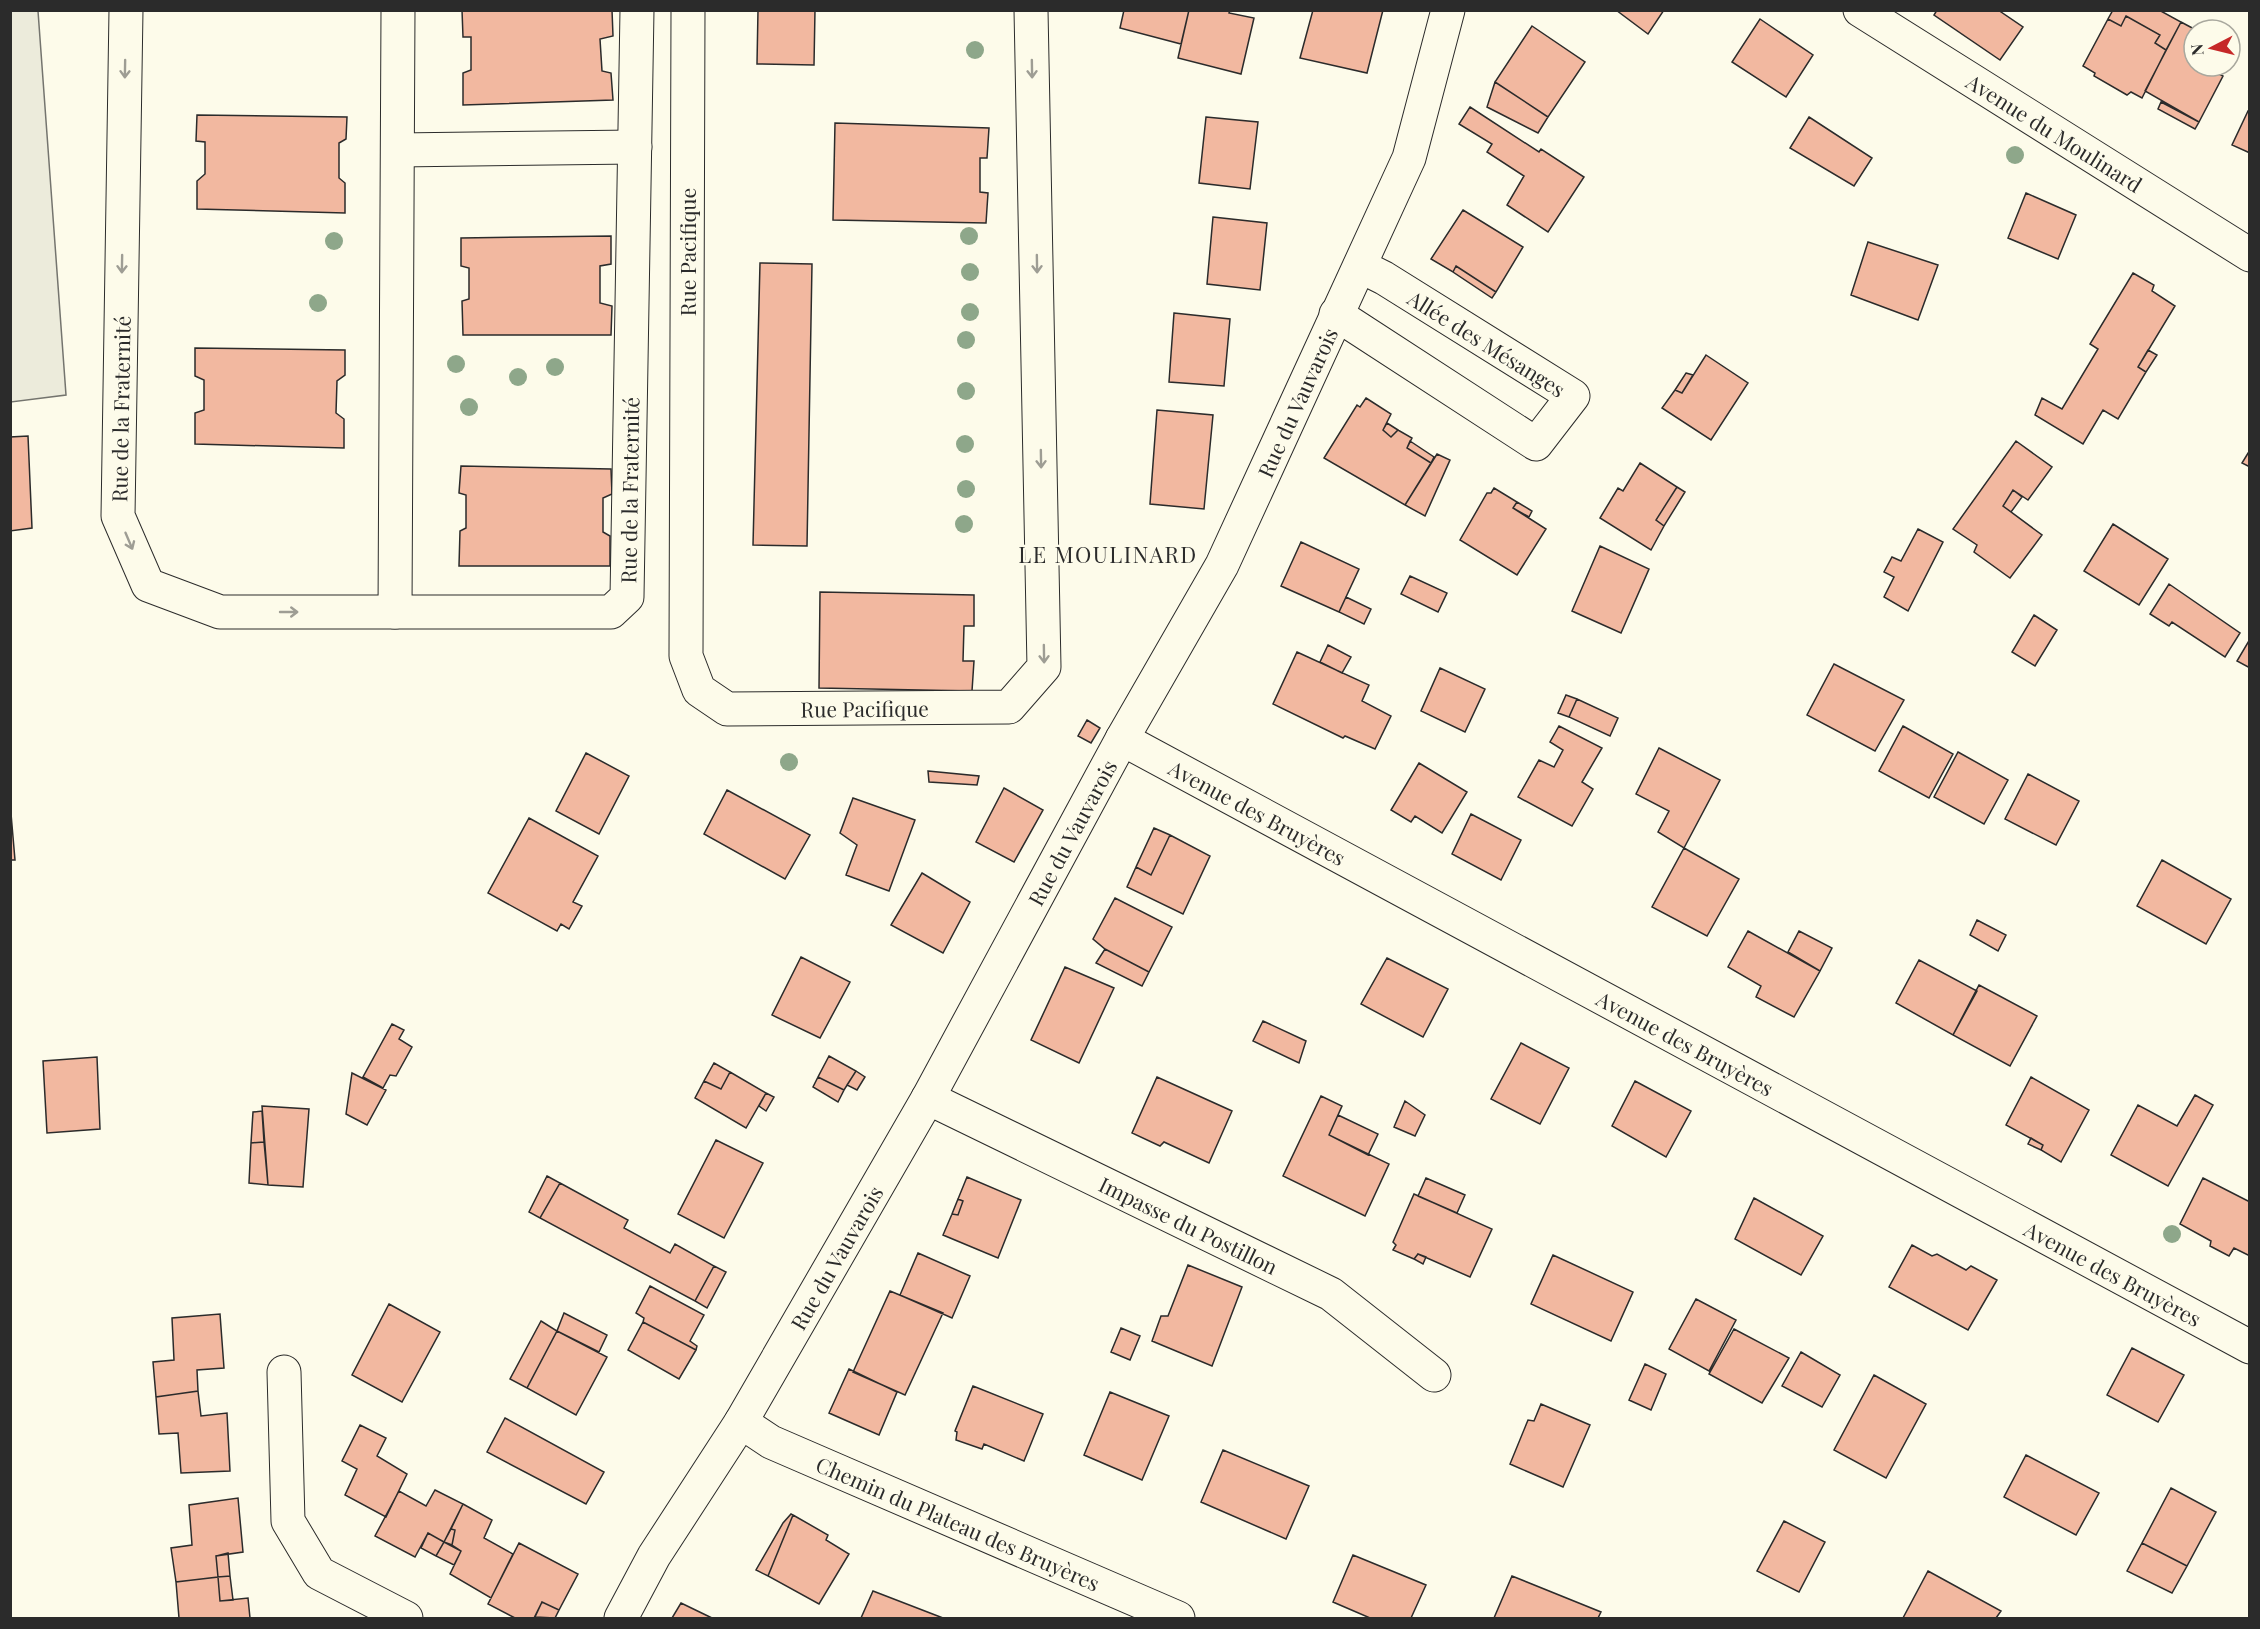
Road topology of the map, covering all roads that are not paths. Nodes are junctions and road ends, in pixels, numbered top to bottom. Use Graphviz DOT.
graph roads {
  1 [pos="126,10"];
  2 [pos="398,10"];
  3 [pos="637,10"];
  4 [pos="688,10"];
  5 [pos="1031,10"];
  6 [pos="1448,10"];
  7 [pos="1860,10"];
  8 [pos="635,147"];
  9 [pos="398,150"];
  10 [pos="2250,255"];
  11 [pos="1360,266"];
  12 [pos="1335,314"];
  13 [pos="395,612"];
  14 [pos="1122,739"];
  15 [pos="928,1098"];
  16 [pos="2250,1347"];
  17 [pos="284,1372"];
  18 [pos="1434,1375"];
  19 [pos="741,1422"];
  20 [pos="406,1618"];
  21 [pos="621,1618"];
  22 [pos="1178,1618"];
  1 -- 13 [label="street, Rue de la Fraternité, one-way"];
  2 -- 9 [label="street"];
  3 -- 8 [label="street, Rue de la Fraternité"];
  5 -- 4 [label="street, Rue Pacifique, one-way"];
  6 -- 11 [label="street, Rue du Vauvarois"];
  7 -- 10 [label="street, Avenue du Moulinard"];
  8 -- 9 [label="street"];
  8 -- 13 [label="street, Rue de la Fraternité"];
  9 -- 13 [label="street"];
  11 -- 12 [label="street, Rue du Vauvarois"];
  11 -- 12 [label="street, Allée des Mésanges"];
  12 -- 14 [label="street, Rue du Vauvarois"];
  14 -- 15 [label="street, Rue du Vauvarois"];
  14 -- 16 [label="street, Avenue des Bruyères"];
  15 -- 18 [label="street, Impasse du Postillon"];
  15 -- 19 [label="street, Rue du Vauvarois"];
  17 -- 20 [label="street"];
  19 -- 21 [label="street, Rue du Vauvarois"];
  19 -- 22 [label="street, Chemin du Plateau des Bruyères"];
}
